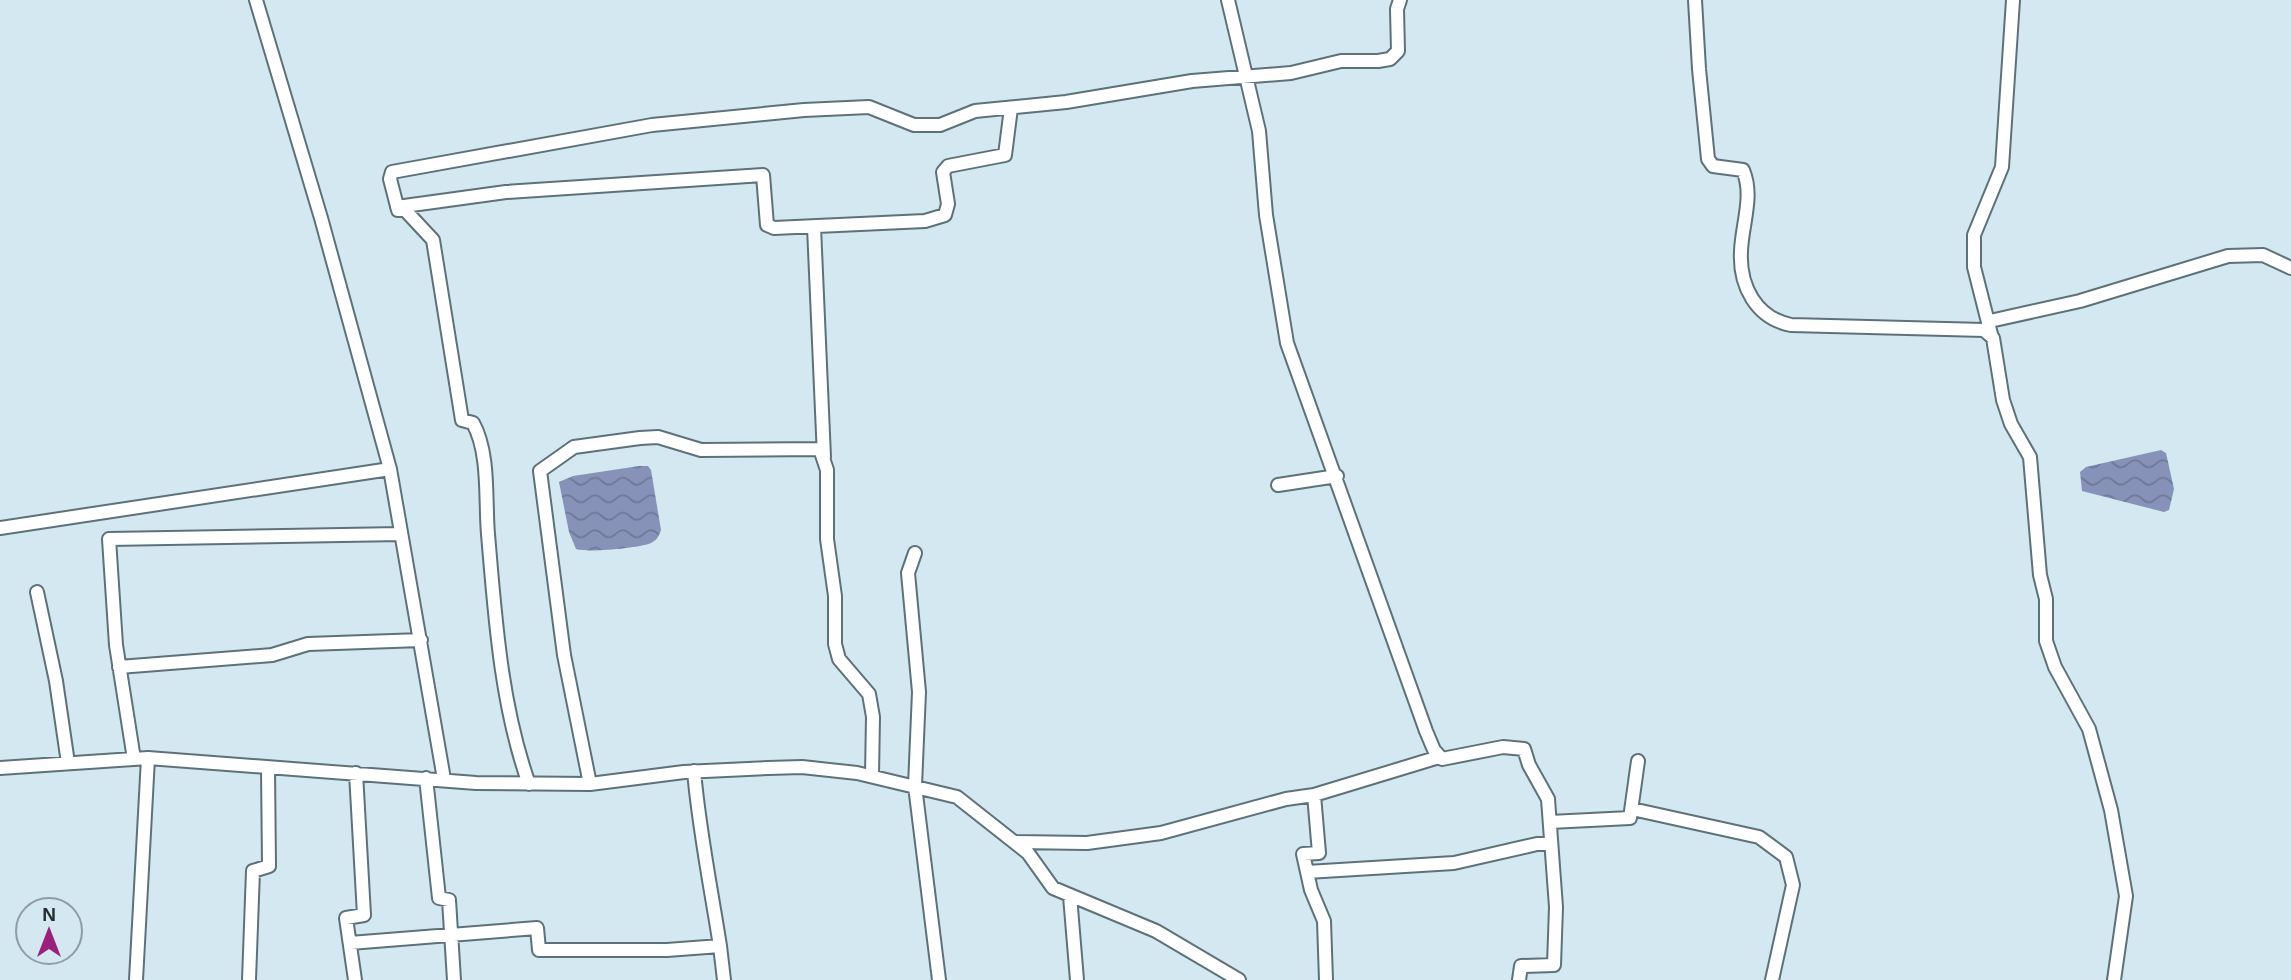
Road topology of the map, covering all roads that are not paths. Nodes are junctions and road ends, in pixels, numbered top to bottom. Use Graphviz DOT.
graph roads {
  1 [pos="256,0"];
  2 [pos="1228,0"];
  3 [pos="1400,0"];
  4 [pos="1695,0"];
  5 [pos="2013,0"];
  6 [pos="1247,75"];
  7 [pos="1011,108"];
  8 [pos="397,207"];
  9 [pos="814,227"];
  10 [pos="2291,268"];
  11 [pos="1990,327"];
  12 [pos="824,457"];
  13 [pos="390,469"];
  14 [pos="1337,476"];
  15 [pos="1278,485"];
  16 [pos="0,528"];
  17 [pos="401,534"];
  18 [pos="915,553"];
  19 [pos="37,592"];
  20 [pos="421,640"];
  21 [pos="119,667"];
  22 [pos="1439,757"];
  23 [pos="148,758"];
  24 [pos="134,759"];
  25 [pos="1638,761"];
  26 [pos="68,763"];
  27 [pos="0,768"];
  28 [pos="268,768"];
  29 [pos="694,771"];
  30 [pos="356,774"];
  31 [pos="872,775"];
  32 [pos="426,778"];
  33 [pos="444,779"];
  34 [pos="529,784"];
  35 [pos="590,784"];
  36 [pos="915,786"];
  37 [pos="1314,795"];
  38 [pos="1632,809"];
  39 [pos="1550,822"];
  40 [pos="1014,842"];
  41 [pos="1551,844"];
  42 [pos="1307,872"];
  43 [pos="1070,896"];
  44 [pos="451,936"];
  45 [pos="350,943"];
  46 [pos="720,946"];
  47 [pos="136,980"];
  48 [pos="249,980"];
  49 [pos="355,980"];
  50 [pos="454,980"];
  51 [pos="724,980"];
  52 [pos="939,980"];
  53 [pos="1077,980"];
  54 [pos="1239,980"];
  55 [pos="1326,980"];
  56 [pos="1520,980"];
  57 [pos="1772,980"];
  58 [pos="2115,980"];
  1 -- 13 [label="street"];
  2 -- 6 [label="street"];
  3 -- 6 [label="street"];
  4 -- 11 [label="street"];
  5 -- 11 [label="street"];
  6 -- 7 [label="street"];
  6 -- 14 [label="street"];
  7 -- 8 [label="street"];
  7 -- 9 [label="street"];
  8 -- 9 [label="street"];
  8 -- 34 [label="street"];
  9 -- 12 [label="street"];
  10 -- 11 [label="street"];
  11 -- 58 [label="street"];
  12 -- 31 [label="street"];
  12 -- 35 [label="street"];
  13 -- 16 [label="street"];
  13 -- 17 [label="street"];
  14 -- 15 [label="street"];
  14 -- 22 [label="street"];
  17 -- 20 [label="street"];
  17 -- 21 [label="street"];
  18 -- 36 [label="street"];
  19 -- 26 [label="street"];
  20 -- 21 [label="street"];
  20 -- 33 [label="street"];
  21 -- 24 [label="street"];
  22 -- 37 [label="street"];
  22 -- 39 [label="street"];
  23 -- 24 [label="street"];
  23 -- 28 [label="street"];
  23 -- 47 [label="street"];
  24 -- 26 [label="street"];
  25 -- 38 [label="street"];
  26 -- 27 [label="street"];
  28 -- 30 [label="street"];
  28 -- 48 [label="street"];
  29 -- 31 [label="street"];
  29 -- 35 [label="street"];
  29 -- 46 [label="street"];
  30 -- 32 [label="street"];
  30 -- 45 [label="street"];
  31 -- 36 [label="street"];
  32 -- 33 [label="street"];
  32 -- 44 [label="street"];
  33 -- 34 [label="street"];
  34 -- 35 [label="street"];
  36 -- 40 [label="street"];
  36 -- 52 [label="street"];
  37 -- 40 [label="street"];
  37 -- 42 [label="street"];
  38 -- 39 [label="street"];
  38 -- 57 [label="street"];
  39 -- 41 [label="street"];
  40 -- 43 [label="street"];
  41 -- 42 [label="street"];
  41 -- 56 [label="street"];
  42 -- 55 [label="street"];
  43 -- 53 [label="street"];
  43 -- 54 [label="street"];
  44 -- 45 [label="street"];
  44 -- 46 [label="street"];
  44 -- 50 [label="street"];
  45 -- 49 [label="street"];
  46 -- 51 [label="street"];
}
